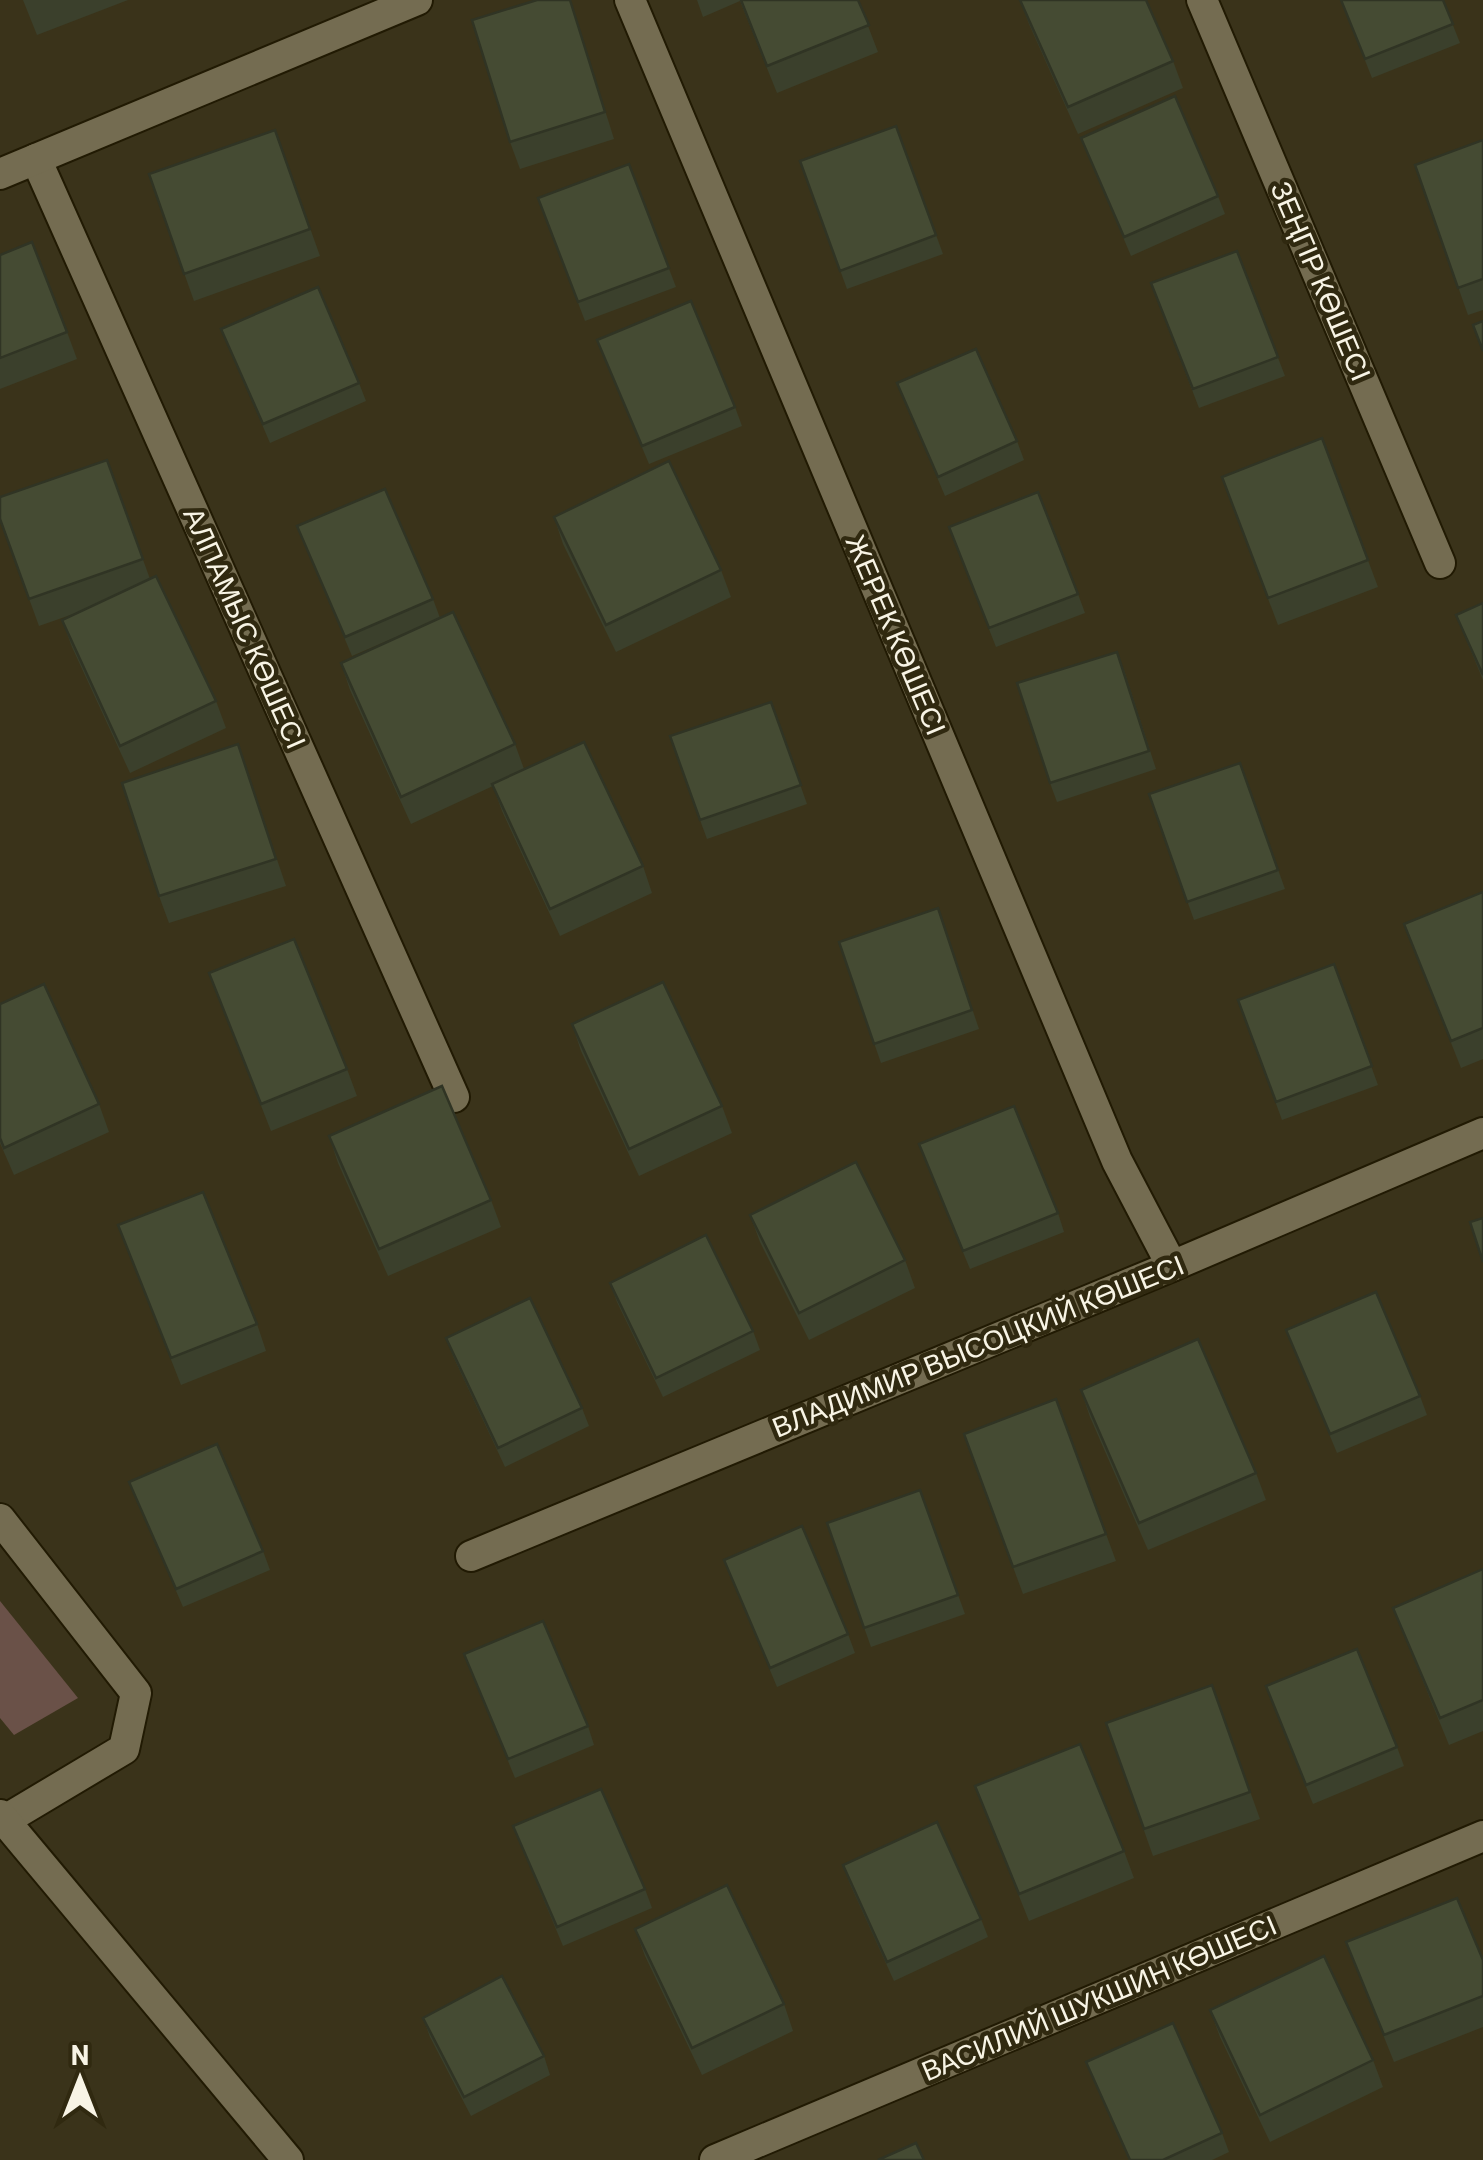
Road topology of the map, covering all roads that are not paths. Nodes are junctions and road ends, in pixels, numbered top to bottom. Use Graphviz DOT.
graph roads {
  1 [pos="417,0"];
  2 [pos="630,0"];
  3 [pos="1202,0"];
  4 [pos="351,12"];
  5 [pos="36,159"];
  6 [pos="0,174"];
  7 [pos="1440,562"];
  8 [pos="454,1097"];
  9 [pos="1483,1133"];
  10 [pos="1172,1266"];
  11 [pos="0,1519"];
  12 [pos="471,1556"];
  13 [pos="2,1820"];
  14 [pos="1483,1836"];
  15 [pos="288,2160"];
  16 [pos="716,2160"];
  1 -- 4 [label="street"];
  2 -- 10 [label="street, ЖЕРЕК КӨШЕСІ"];
  3 -- 7 [label="street, ЗЕҢГІР КӨШЕСІ"];
  4 -- 5 [label="street"];
  5 -- 6 [label="street"];
  5 -- 8 [label="street, АЛПАМЫС КӨШЕСІ"];
  9 -- 10 [label="street, ВЛАДИМИР ВЫСОЦКИЙ КӨШЕСІ"];
  10 -- 12 [label="street, ВЛАДИМИР ВЫСОЦКИЙ КӨШЕСІ"];
  11 -- 13 [label="street"];
  13 -- 15 [label="street"];
  14 -- 16 [label="street, ВАСИЛИЙ ШУКШИН КӨШЕСІ"];
}
